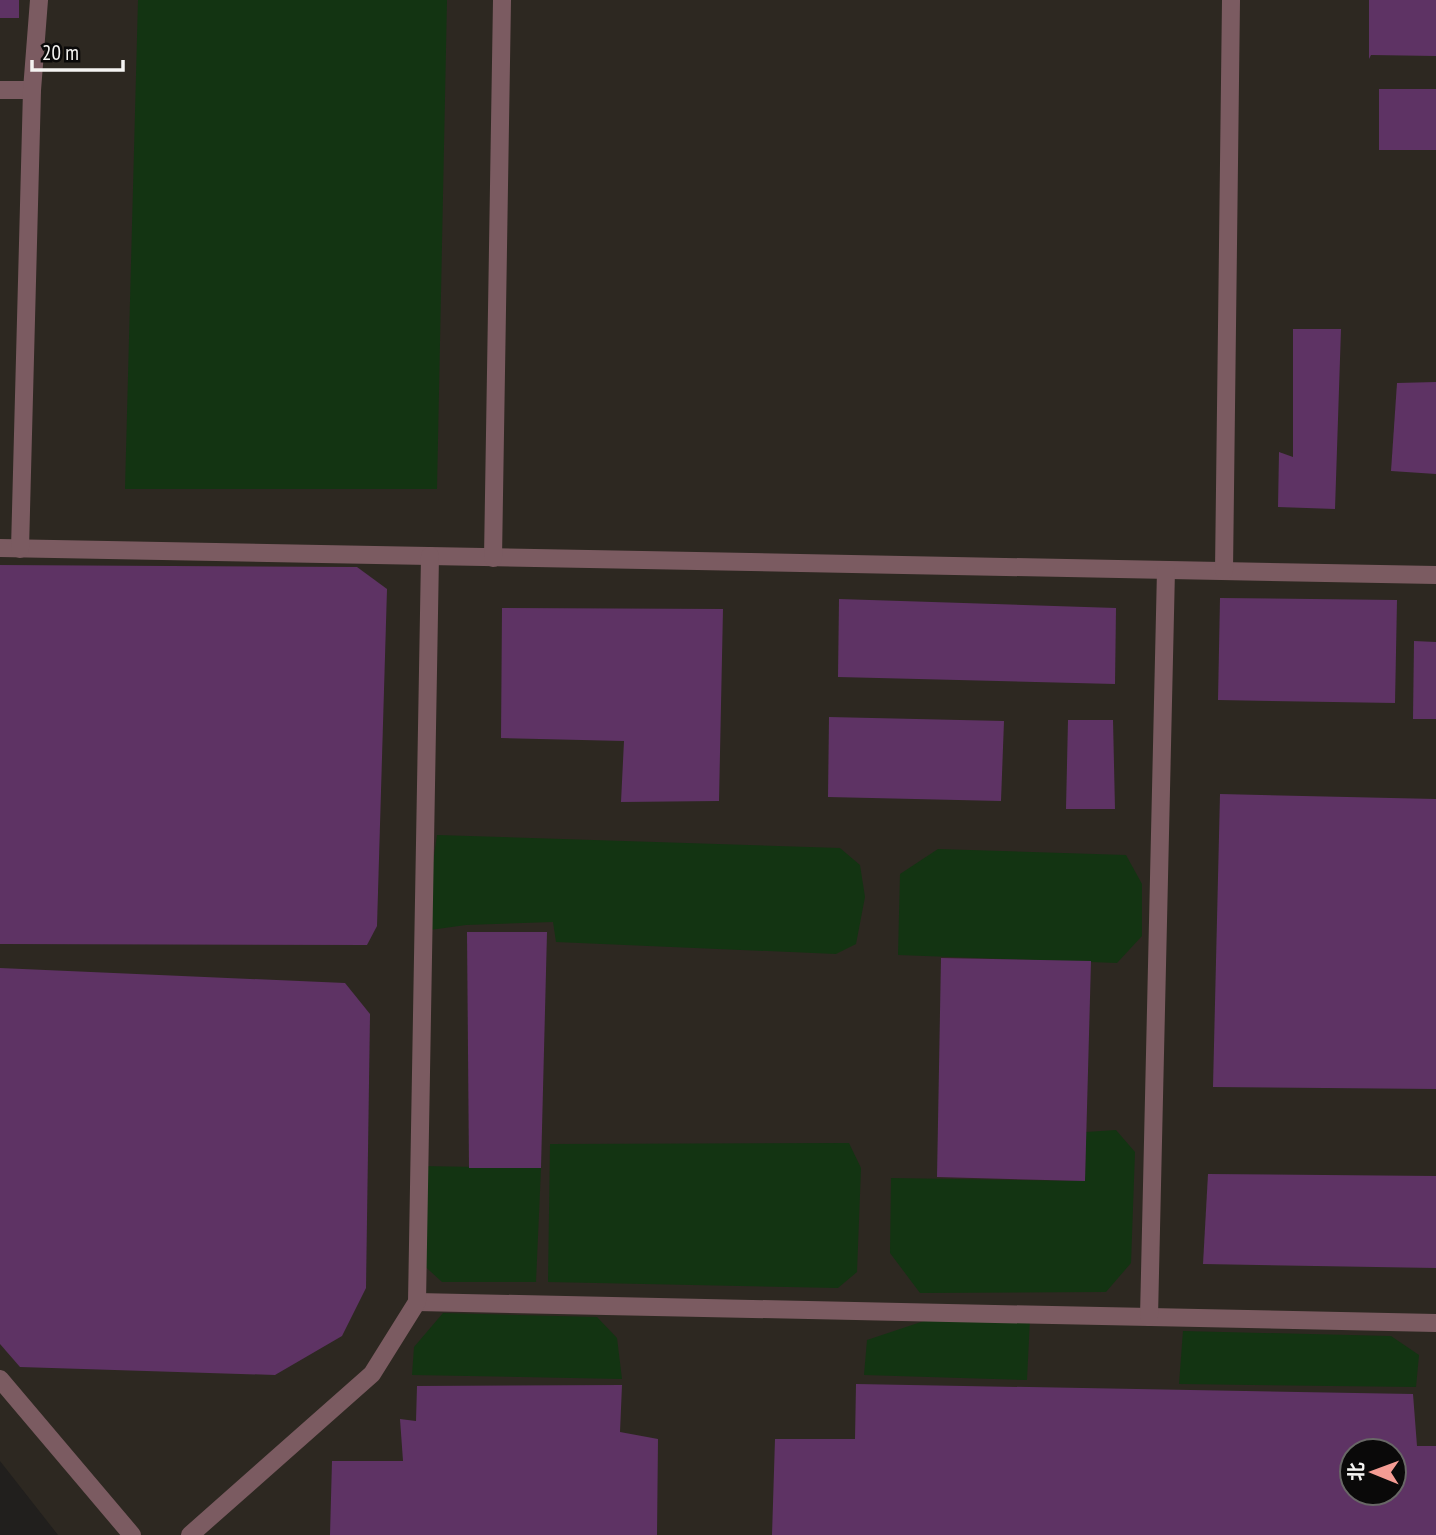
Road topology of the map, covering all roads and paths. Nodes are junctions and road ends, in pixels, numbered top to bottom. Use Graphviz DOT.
graph roads {
  1 [pos="39,0"];
  2 [pos="502,0"];
  3 [pos="1231,0"];
  4 [pos="0,90"];
  5 [pos="32,90"];
  6 [pos="0,548"];
  7 [pos="20,549"];
  8 [pos="430,556"];
  9 [pos="493,558"];
  10 [pos="1167,570"];
  11 [pos="1224,571"];
  12 [pos="1436,575"];
  13 [pos="417,1302"];
  14 [pos="1149,1317"];
  15 [pos="1436,1324"];
  16 [pos="0,1379"];
  17 [pos="132,1535"];
  18 [pos="190,1535"];
  1 -- 5 [label="street"];
  2 -- 9 [label="street"];
  3 -- 11 [label="street"];
  4 -- 5 [label="street"];
  5 -- 7 [label="street"];
  6 -- 7 [label="street"];
  7 -- 8 [label="street"];
  8 -- 9 [label="street"];
  8 -- 13 [label="street"];
  9 -- 10 [label="street"];
  10 -- 11 [label="street"];
  10 -- 14 [label="street"];
  11 -- 12 [label="street"];
  13 -- 14 [label="street"];
  13 -- 18 [label="street"];
  14 -- 15 [label="street"];
  16 -- 17 [label="street"];
}
